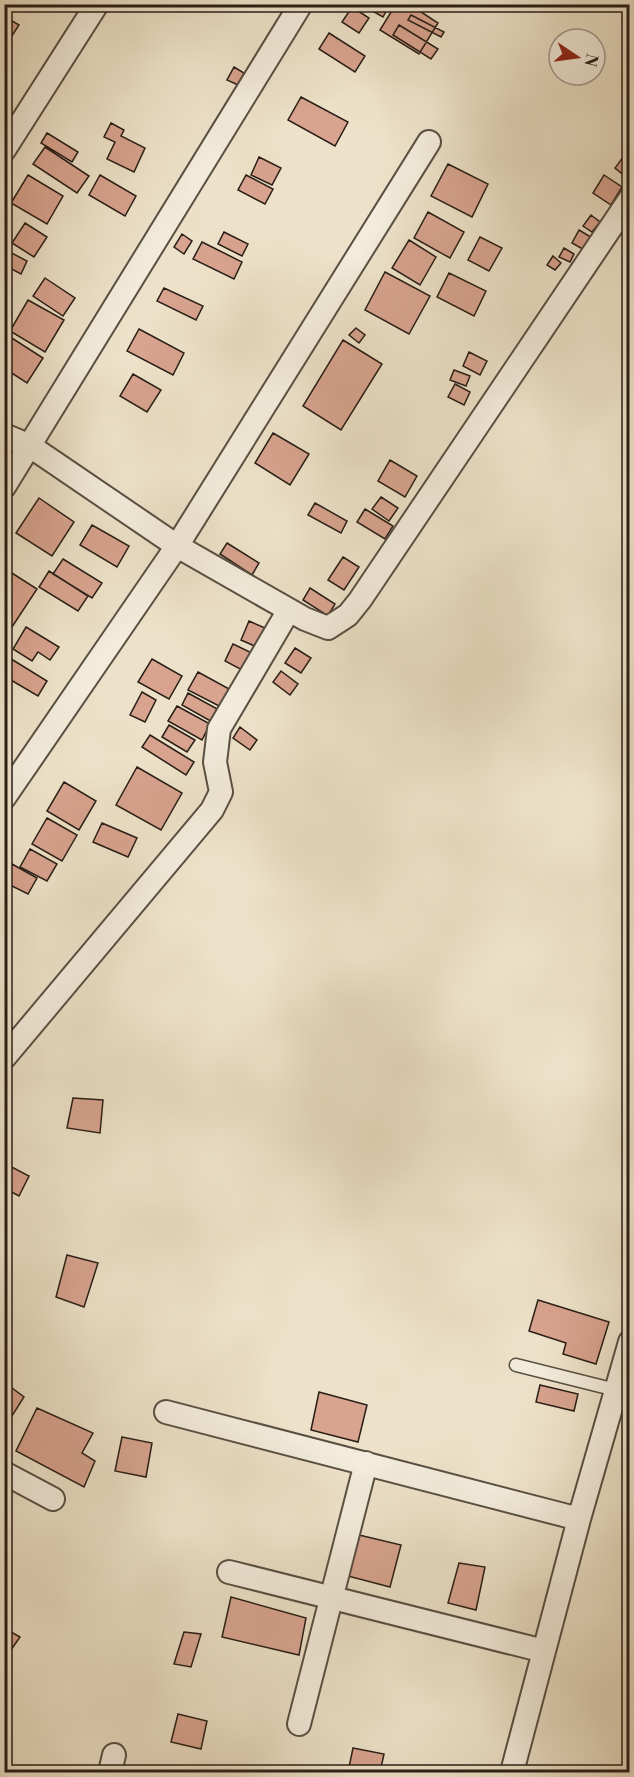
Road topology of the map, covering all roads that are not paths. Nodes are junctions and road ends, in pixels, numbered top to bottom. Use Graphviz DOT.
graph roads {
  1 [pos="97,4"];
  2 [pos="301,4"];
  3 [pos="429,142"];
  4 [pos="4,150"];
  5 [pos="630,199"];
  6 [pos="4,435"];
  7 [pos="30,446"];
  8 [pos="4,487"];
  9 [pos="177,546"];
  10 [pos="289,610"];
  11 [pos="4,798"];
  12 [pos="4,1058"];
  13 [pos="630,1342"];
  14 [pos="516,1365"];
  15 [pos="616,1390"];
  16 [pos="166,1412"];
  17 [pos="366,1463"];
  18 [pos="4,1473"];
  19 [pos="53,1499"];
  20 [pos="579,1519"];
  21 [pos="229,1572"];
  22 [pos="332,1597"];
  23 [pos="544,1651"];
  24 [pos="299,1724"];
  25 [pos="512,1773"];
  1 -- 4 [label="street"];
  2 -- 7 [label="street"];
  3 -- 9 [label="street"];
  5 -- 10 [label="street"];
  6 -- 7 [label="street"];
  7 -- 8 [label="street"];
  7 -- 9 [label="street"];
  9 -- 10 [label="street"];
  9 -- 11 [label="street"];
  10 -- 12 [label="street"];
  13 -- 15 [label="street"];
  14 -- 15 [label="lane"];
  15 -- 20 [label="street"];
  16 -- 17 [label="street"];
  17 -- 20 [label="street"];
  17 -- 22 [label="street"];
  18 -- 19 [label="street"];
  20 -- 23 [label="street"];
  21 -- 22 [label="street"];
  22 -- 23 [label="street"];
  22 -- 24 [label="street"];
  23 -- 25 [label="street"];
}
